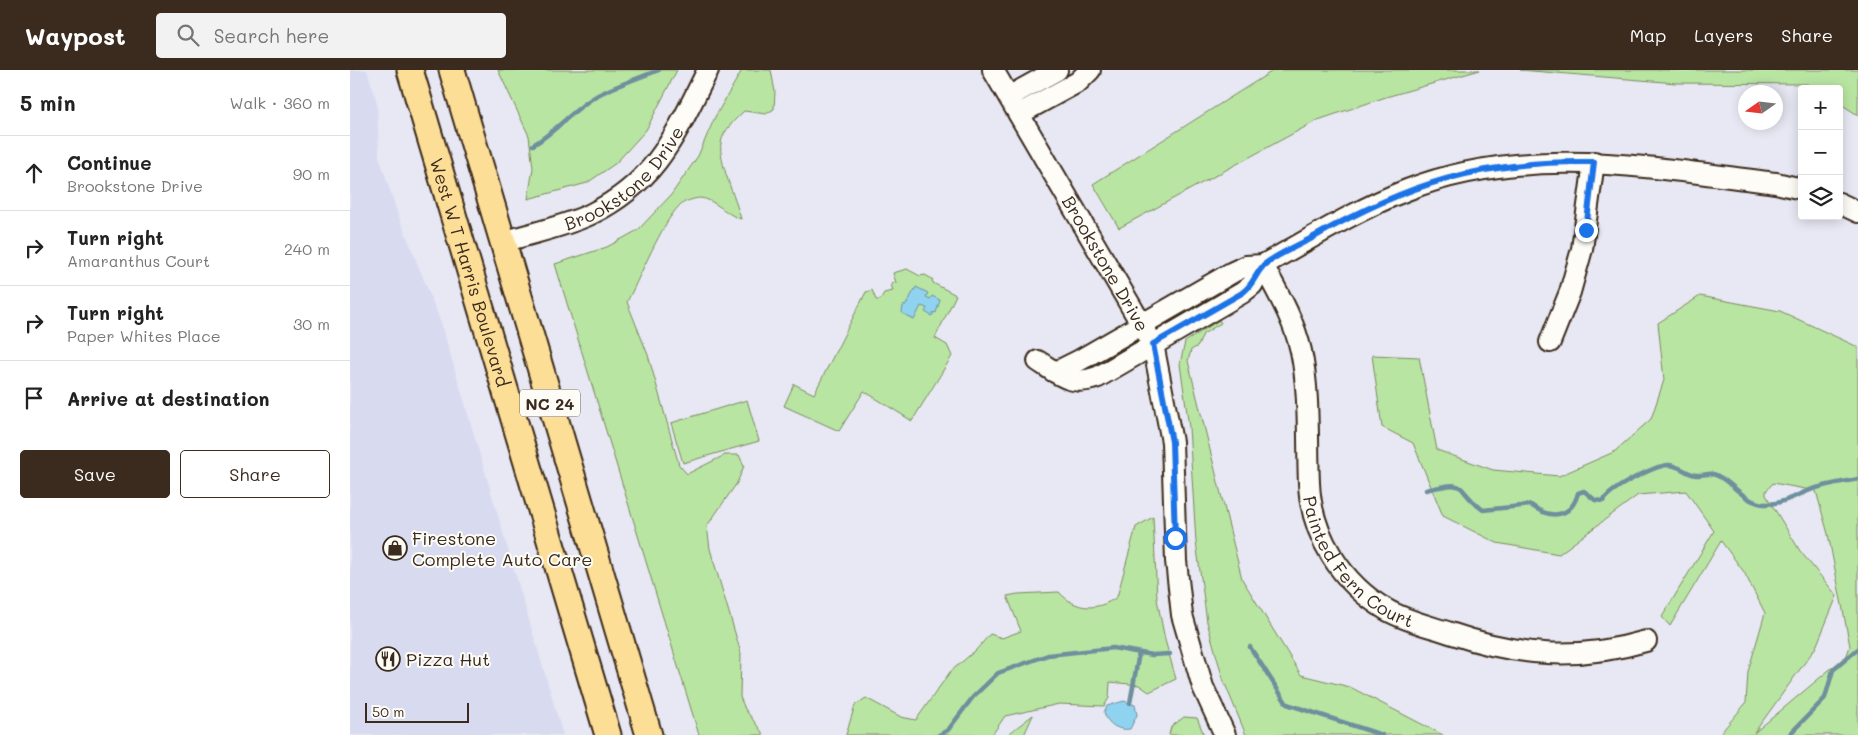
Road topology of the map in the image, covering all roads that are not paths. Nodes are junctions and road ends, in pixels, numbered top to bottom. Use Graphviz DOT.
graph roads {
  1 [pos="410,70"];
  2 [pos="452,70"];
  3 [pos="708,70"];
  4 [pos="993,70"];
  5 [pos="1057,70"];
  6 [pos="1090,70"];
  7 [pos="1010,96"];
  8 [pos="1019,114"];
  9 [pos="1594,162"];
  10 [pos="1798,188"];
  11 [pos="1843,205"];
  12 [pos="1858,212"];
  13 [pos="503,242"];
  14 [pos="1263,266"];
  15 [pos="1143,324"];
  16 [pos="1550,342"];
  17 [pos="1153,344"];
  18 [pos="1646,641"];
  19 [pos="608,735"];
  20 [pos="649,735"];
  21 [pos="1225,735"];
  1 -- 19 [label="main road, West W T Harris Boulevard / NC 24"];
  2 -- 13 [label="main road, NC 24"];
  3 -- 13 [label="street, Brookstone Drive"];
  4 -- 7 [label="street, Brookstone Drive"];
  5 -- 7 [label="street"];
  6 -- 8 [label="street"];
  7 -- 8 [label="street, Brookstone Drive"];
  8 -- 15 [label="street, Brookstone Drive"];
  9 -- 10 [label="street"];
  9 -- 14 [label="street"];
  9 -- 16 [label="street"];
  11 -- 12 [label="street"];
  13 -- 20 [label="main road, NC 24"];
  14 -- 15 [label="street"];
  14 -- 17 [label="street"];
  14 -- 18 [label="street, Painted Fern Court"];
  15 -- 17 [label="street, Brookstone Drive"];
  15 -- 17 [label="street"];
  17 -- 21 [label="street, Brookstone Drive"];
}
